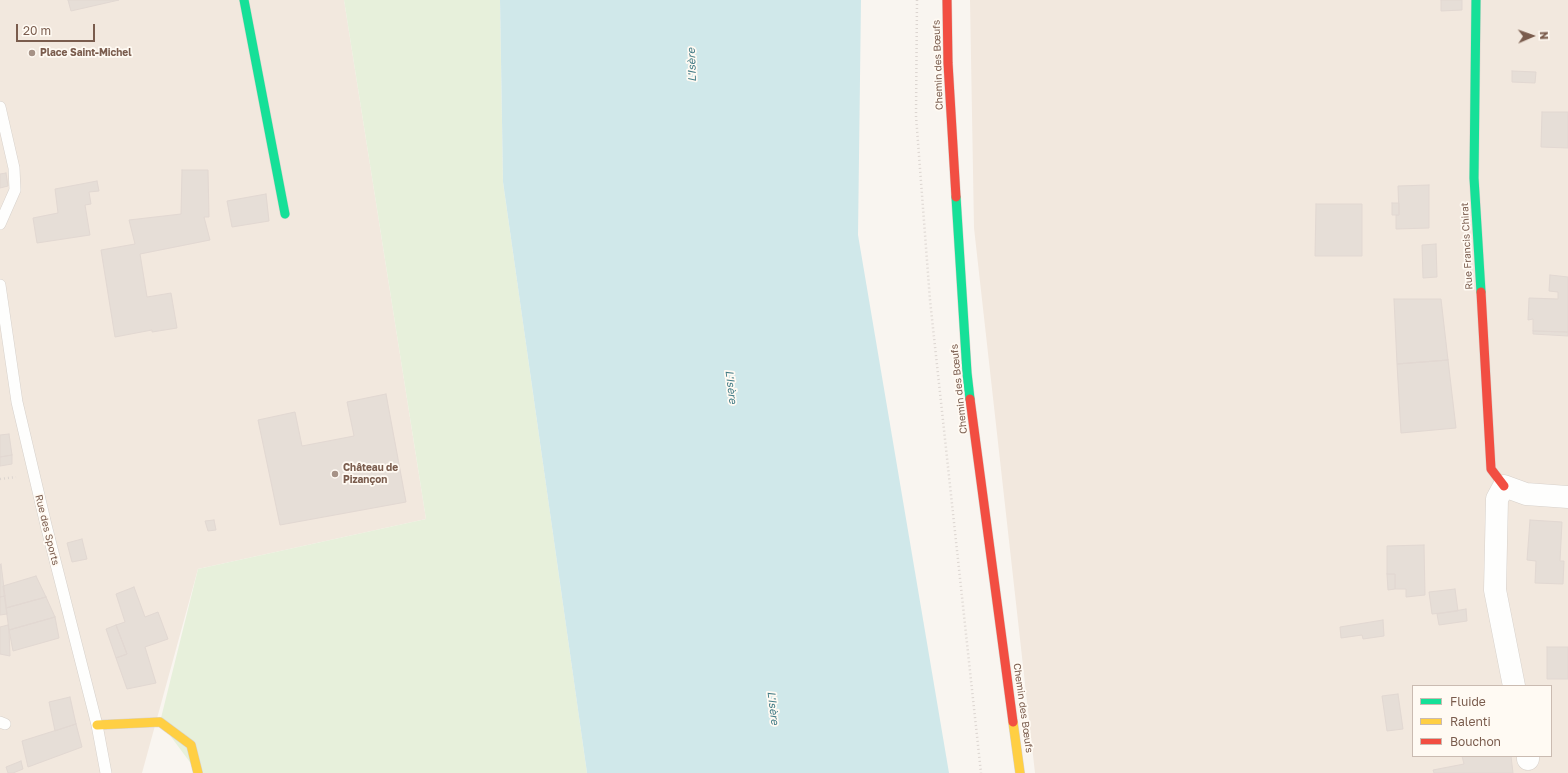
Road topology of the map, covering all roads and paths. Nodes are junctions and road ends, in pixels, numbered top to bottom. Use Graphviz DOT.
graph roads {
  1 [pos="244,0"];
  2 [pos="947,0"];
  3 [pos="1476,0"];
  4 [pos="0,107"];
  5 [pos="286,214"];
  6 [pos="0,224"];
  7 [pos="0,285"];
  8 [pos="1504,486"];
  9 [pos="1568,497"];
  10 [pos="1514,685"];
  11 [pos="96,725"];
  12 [pos="106,773"];
  13 [pos="198,773"];
  14 [pos="1020,773"];
  1 -- 5 [label="street"];
  2 -- 14 [label="street, Chemin des Bœufs"];
  3 -- 8 [label="street, Rue Francis Chirat"];
  4 -- 6 [label="lane"];
  7 -- 11 [label="lane, Rue des Sports"];
  8 -- 9 [label="street"];
  8 -- 10 [label="street"];
  11 -- 12 [label="lane, Rue des Sports"];
  11 -- 13 [label="street"];
}
